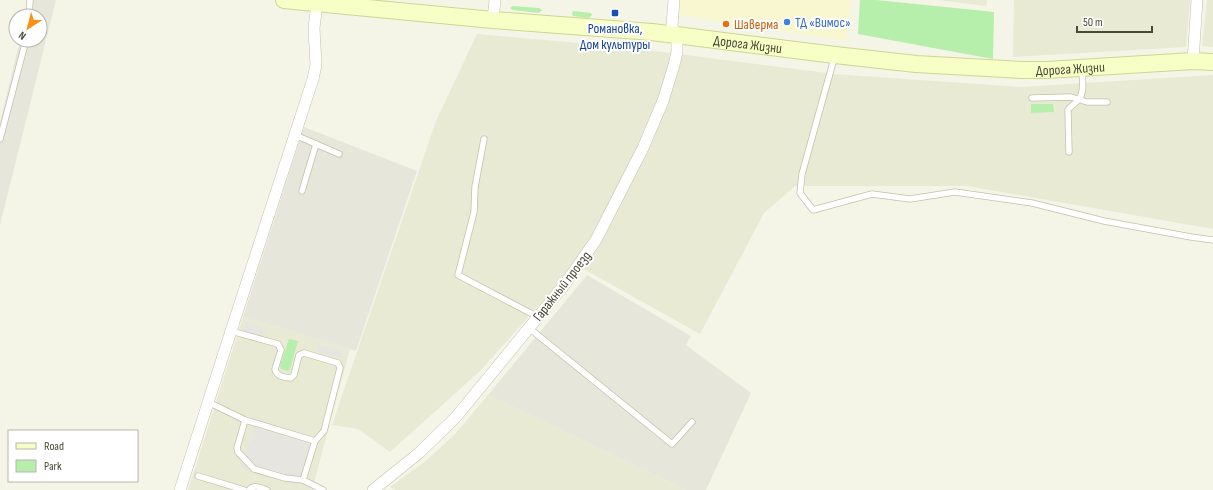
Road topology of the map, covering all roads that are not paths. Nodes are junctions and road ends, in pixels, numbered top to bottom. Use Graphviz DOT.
graph roads {
  1 [pos="284,0"];
  2 [pos="495,0"];
  3 [pos="674,0"];
  4 [pos="1197,0"];
  5 [pos="323,3"];
  6 [pos="493,20"];
  7 [pos="675,35"];
  8 [pos="24,48"];
  9 [pos="835,55"];
  10 [pos="1193,62"];
  11 [pos="1213,62"];
  12 [pos="1082,68"];
  13 [pos="1032,98"];
  14 [pos="1079,100"];
  15 [pos="1107,102"];
  16 [pos="296,135"];
  17 [pos="0,139"];
  18 [pos="484,139"];
  19 [pos="316,144"];
  20 [pos="1070,152"];
  21 [pos="338,154"];
  22 [pos="302,191"];
  23 [pos="1213,240"];
  24 [pos="538,316"];
  25 [pos="529,328"];
  26 [pos="231,330"];
  27 [pos="208,402"];
  28 [pos="246,420"];
  29 [pos="692,422"];
  30 [pos="315,441"];
  31 [pos="198,476"];
  32 [pos="303,480"];
  33 [pos="180,490"];
  34 [pos="244,490"];
  35 [pos="249,490"];
  36 [pos="266,490"];
  37 [pos="323,490"];
  38 [pos="373,490"];
  1 -- 5 [label="main road, Дорога Жизни"];
  2 -- 6 [label="street"];
  3 -- 7 [label="street, Гаражный проезд"];
  4 -- 10 [label="street"];
  5 -- 6 [label="main road, Дорога Жизни"];
  5 -- 16 [label="street"];
  6 -- 7 [label="main road, Дорога Жизни"];
  7 -- 9 [label="main road, Дорога Жизни"];
  7 -- 24 [label="street, Гаражный проезд"];
  8 -- 17 [label="lane"];
  9 -- 12 [label="main road, Дорога Жизни"];
  9 -- 23 [label="lane"];
  10 -- 11 [label="main road, Дорога Жизни"];
  10 -- 12 [label="main road, Дорога Жизни"];
  12 -- 14 [label="lane"];
  13 -- 14 [label="lane"];
  14 -- 15 [label="lane"];
  14 -- 20 [label="lane"];
  16 -- 19 [label="lane"];
  16 -- 26 [label="street"];
  18 -- 24 [label="lane"];
  19 -- 21 [label="lane"];
  19 -- 22 [label="lane"];
  24 -- 25 [label="street, Гаражный проезд"];
  25 -- 29 [label="lane"];
  25 -- 38 [label="street, Гаражный проезд"];
  26 -- 27 [label="street"];
  26 -- 30 [label="lane"];
  27 -- 28 [label="lane"];
  27 -- 33 [label="street"];
  28 -- 30 [label="lane"];
  28 -- 32 [label="lane"];
  30 -- 32 [label="lane"];
  31 -- 34 [label="lane"];
  32 -- 37 [label="lane"];
  35 -- 36 [label="lane"];
}
